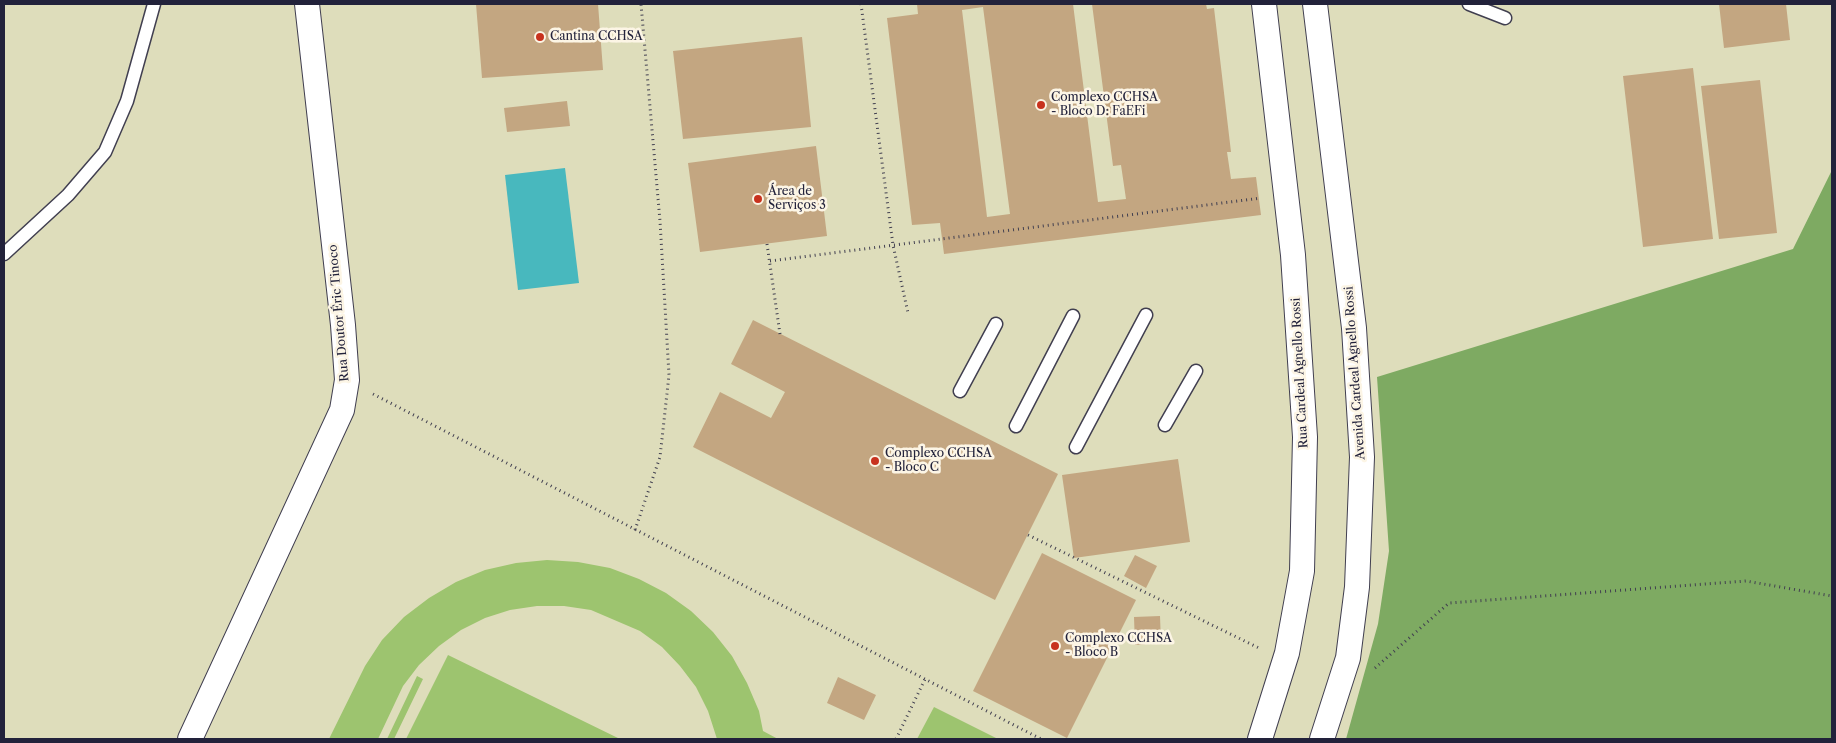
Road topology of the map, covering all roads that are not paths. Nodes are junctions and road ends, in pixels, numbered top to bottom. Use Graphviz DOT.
graph roads {
  1 [pos="154,4"];
  2 [pos="307,4"];
  3 [pos="1264,4"];
  4 [pos="1315,4"];
  5 [pos="1469,4"];
  6 [pos="1505,18"];
  7 [pos="4,254"];
  8 [pos="1146,315"];
  9 [pos="1073,316"];
  10 [pos="996,324"];
  11 [pos="1196,371"];
  12 [pos="960,391"];
  13 [pos="1165,425"];
  14 [pos="1016,426"];
  15 [pos="1076,447"];
  16 [pos="190,739"];
  17 [pos="1260,739"];
  18 [pos="1322,739"];
  1 -- 7 [label="lane"];
  2 -- 16 [label="street, Rua Doutor Éric Tinoco"];
  3 -- 17 [label="street, Rua Cardeal Agnello Rossi"];
  4 -- 18 [label="street, Avenida Cardeal Agnello Rossi"];
  5 -- 6 [label="lane"];
  8 -- 15 [label="lane"];
  9 -- 14 [label="lane"];
  10 -- 12 [label="lane"];
  11 -- 13 [label="lane"];
}
